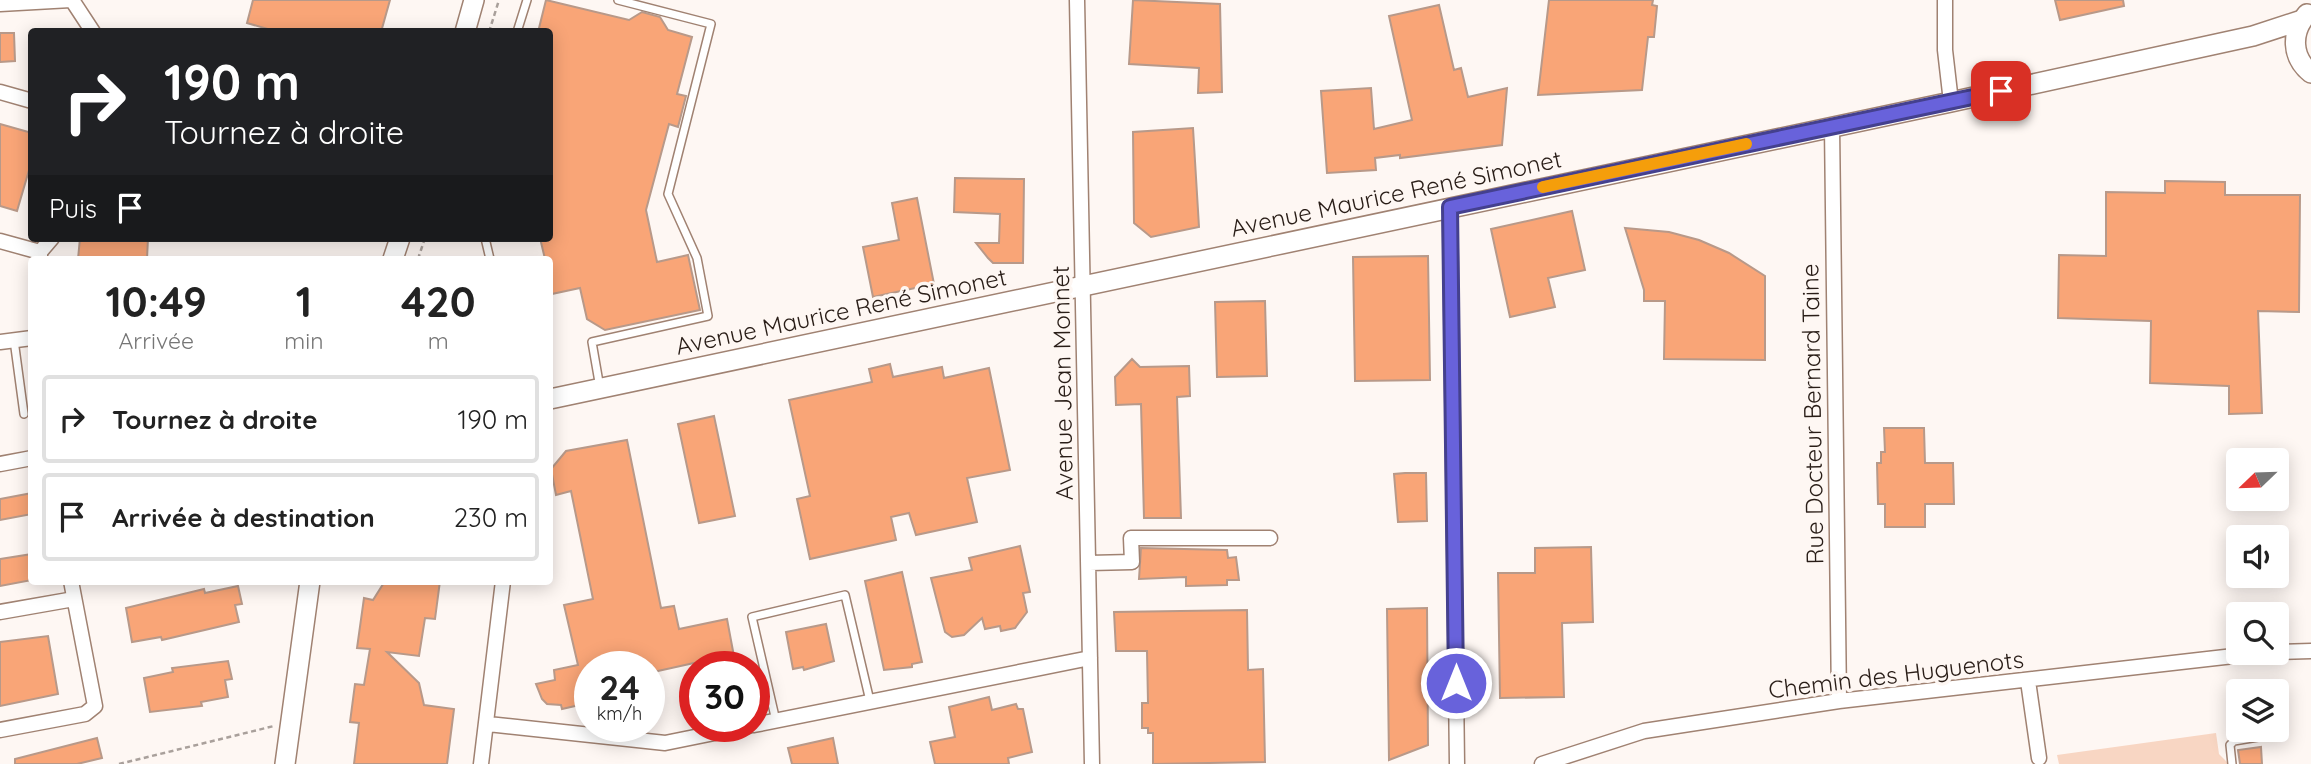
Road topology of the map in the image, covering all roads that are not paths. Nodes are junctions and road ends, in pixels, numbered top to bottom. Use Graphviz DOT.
graph roads {
  1 [pos="72,0"];
  2 [pos="474,0"];
  3 [pos="527,0"];
  4 [pos="618,0"];
  5 [pos="1077,0"];
  6 [pos="1945,0"];
  7 [pos="0,4"];
  8 [pos="2307,16"];
  9 [pos="90,28"];
  10 [pos="466,28"];
  11 [pos="518,28"];
  12 [pos="2253,36"];
  13 [pos="2296,52"];
  14 [pos="2311,73"];
  15 [pos="0,92"];
  16 [pos="28,100"];
  17 [pos="1951,102"];
  18 [pos="1832,127"];
  19 [pos="1450,207"];
  20 [pos="0,241"];
  21 [pos="40,255"];
  22 [pos="1083,285"];
  23 [pos="28,338"];
  24 [pos="7,341"];
  25 [pos="600,388"];
  26 [pos="553,398"];
  27 [pos="24,414"];
  28 [pos="28,459"];
  29 [pos="0,464"];
  30 [pos="1270,538"];
  31 [pos="1089,563"];
  32 [pos="72,585"];
  33 [pos="309,585"];
  34 [pos="503,585"];
  35 [pos="74,599"];
  36 [pos="0,612"];
  37 [pos="2311,651"];
  38 [pos="2289,652"];
  39 [pos="2226,657"];
  40 [pos="1090,658"];
  41 [pos="2028,681"];
  42 [pos="870,701"];
  43 [pos="1839,701"];
  44 [pos="776,721"];
  45 [pos="770,722"];
  46 [pos="488,724"];
  47 [pos="0,730"];
  48 [pos="679,740"];
  49 [pos="2233,742"];
  50 [pos="2039,761"];
  51 [pos="285,764"];
  52 [pos="481,764"];
  53 [pos="1092,764"];
  54 [pos="1457,764"];
  55 [pos="1542,764"];
  56 [pos="2232,764"];
  1 -- 7 [label="street"];
  1 -- 9 [label="street"];
  2 -- 10 [label="street"];
  3 -- 11 [label="lane"];
  4 -- 25 [label="lane"];
  5 -- 22 [label="street, Avenue Jean Monnet"];
  6 -- 17 [label="street"];
  8 -- 12 [label="street, Avenue Maurice René Simonet"];
  8 -- 13 [label="street"];
  12 -- 13 [label="street"];
  12 -- 17 [label="street, Avenue Maurice René Simonet"];
  13 -- 14 [label="street"];
  15 -- 16 [label="street"];
  17 -- 18 [label="street, Avenue Maurice René Simonet"];
  18 -- 19 [label="street, Avenue Maurice René Simonet"];
  18 -- 43 [label="street, Rue Docteur Bernard Taine"];
  19 -- 22 [label="street, Avenue Maurice René Simonet"];
  19 -- 54 [label="street"];
  20 -- 21 [label="street"];
  22 -- 25 [label="street, Avenue Maurice René Simonet"];
  22 -- 31 [label="street, Avenue Jean Monnet"];
  23 -- 24 [label="street"];
  24 -- 27 [label="lane"];
  25 -- 26 [label="street, Avenue Maurice René Simonet"];
  28 -- 29 [label="street"];
  30 -- 31 [label="street"];
  31 -- 40 [label="street, Avenue Jean Monnet"];
  32 -- 35 [label="street"];
  33 -- 51 [label="street"];
  34 -- 46 [label="street"];
  35 -- 36 [label="street"];
  35 -- 47 [label="street"];
  37 -- 38 [label="street"];
  39 -- 41 [label="street, Chemin des Huguenots"];
  40 -- 42 [label="street"];
  40 -- 53 [label="street, Avenue Jean Monnet"];
  41 -- 43 [label="street, Chemin des Huguenots"];
  41 -- 50 [label="street"];
  42 -- 44 [label="street"];
  42 -- 44 [label="lane"];
  43 -- 55 [label="street, Chemin des Huguenots"];
  44 -- 45 [label="street"];
  46 -- 48 [label="street"];
  46 -- 52 [label="street"];
  49 -- 56 [label="lane"];
}
